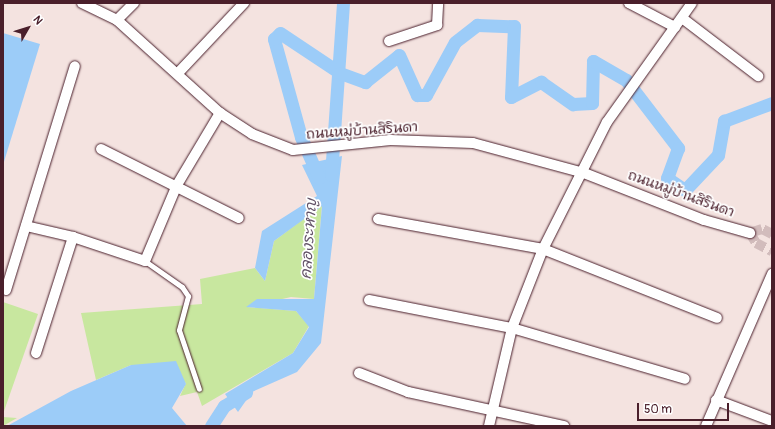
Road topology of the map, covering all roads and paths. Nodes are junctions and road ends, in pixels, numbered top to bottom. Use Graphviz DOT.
graph roads {
  1 [pos="82,3"];
  2 [pos="134,3"];
  3 [pos="244,3"];
  4 [pos="438,3"];
  5 [pos="629,3"];
  6 [pos="692,3"];
  7 [pos="682,18"];
  8 [pos="117,20"];
  9 [pos="675,27"];
  10 [pos="389,41"];
  11 [pos="76,66"];
  12 [pos="179,72"];
  13 [pos="758,76"];
  14 [pos="220,113"];
  15 [pos="101,150"];
  16 [pos="584,173"];
  17 [pos="177,185"];
  18 [pos="239,218"];
  19 [pos="378,219"];
  20 [pos="26,226"];
  21 [pos="750,233"];
  22 [pos="73,237"];
  23 [pos="543,249"];
  24 [pos="145,261"];
  25 [pos="772,274"];
  26 [pos="6,290"];
  27 [pos="369,300"];
  28 [pos="717,318"];
  29 [pos="512,328"];
  30 [pos="36,353"];
  31 [pos="359,373"];
  32 [pos="685,379"];
  33 [pos="199,389"];
  34 [pos="716,400"];
  35 [pos="491,408"];
  36 [pos="772,421"];
  37 [pos="488,426"];
  38 [pos="564,426"];
  39 [pos="706,426"];
  1 -- 8 [label="street, ถนนหมู่บ้านสิรินดา"];
  2 -- 8 [label="street"];
  3 -- 12 [label="street"];
  4 -- 10 [label="street"];
  5 -- 9 [label="street"];
  6 -- 7 [label="street"];
  7 -- 9 [label="street"];
  7 -- 13 [label="street"];
  8 -- 12 [label="street, ถนนหมู่บ้านสิรินดา"];
  9 -- 16 [label="street"];
  11 -- 20 [label="street"];
  12 -- 14 [label="street, ถนนหมู่บ้านสิรินดา"];
  14 -- 16 [label="street, ถนนหมู่บ้านสิรินดา"];
  14 -- 17 [label="street"];
  15 -- 17 [label="street"];
  16 -- 21 [label="street, ถนนหมู่บ้านสิรินดา"];
  16 -- 23 [label="street"];
  17 -- 18 [label="street"];
  17 -- 24 [label="street"];
  19 -- 23 [label="street"];
  20 -- 22 [label="street"];
  20 -- 26 [label="street"];
  22 -- 24 [label="street"];
  22 -- 30 [label="street"];
  23 -- 28 [label="street"];
  23 -- 29 [label="street"];
  24 -- 33 [label="lane"];
  25 -- 34 [label="street"];
  27 -- 29 [label="street"];
  29 -- 32 [label="street"];
  29 -- 35 [label="street"];
  31 -- 35 [label="street"];
  34 -- 36 [label="street"];
  34 -- 39 [label="street"];
  35 -- 37 [label="street"];
  35 -- 38 [label="street"];
}
